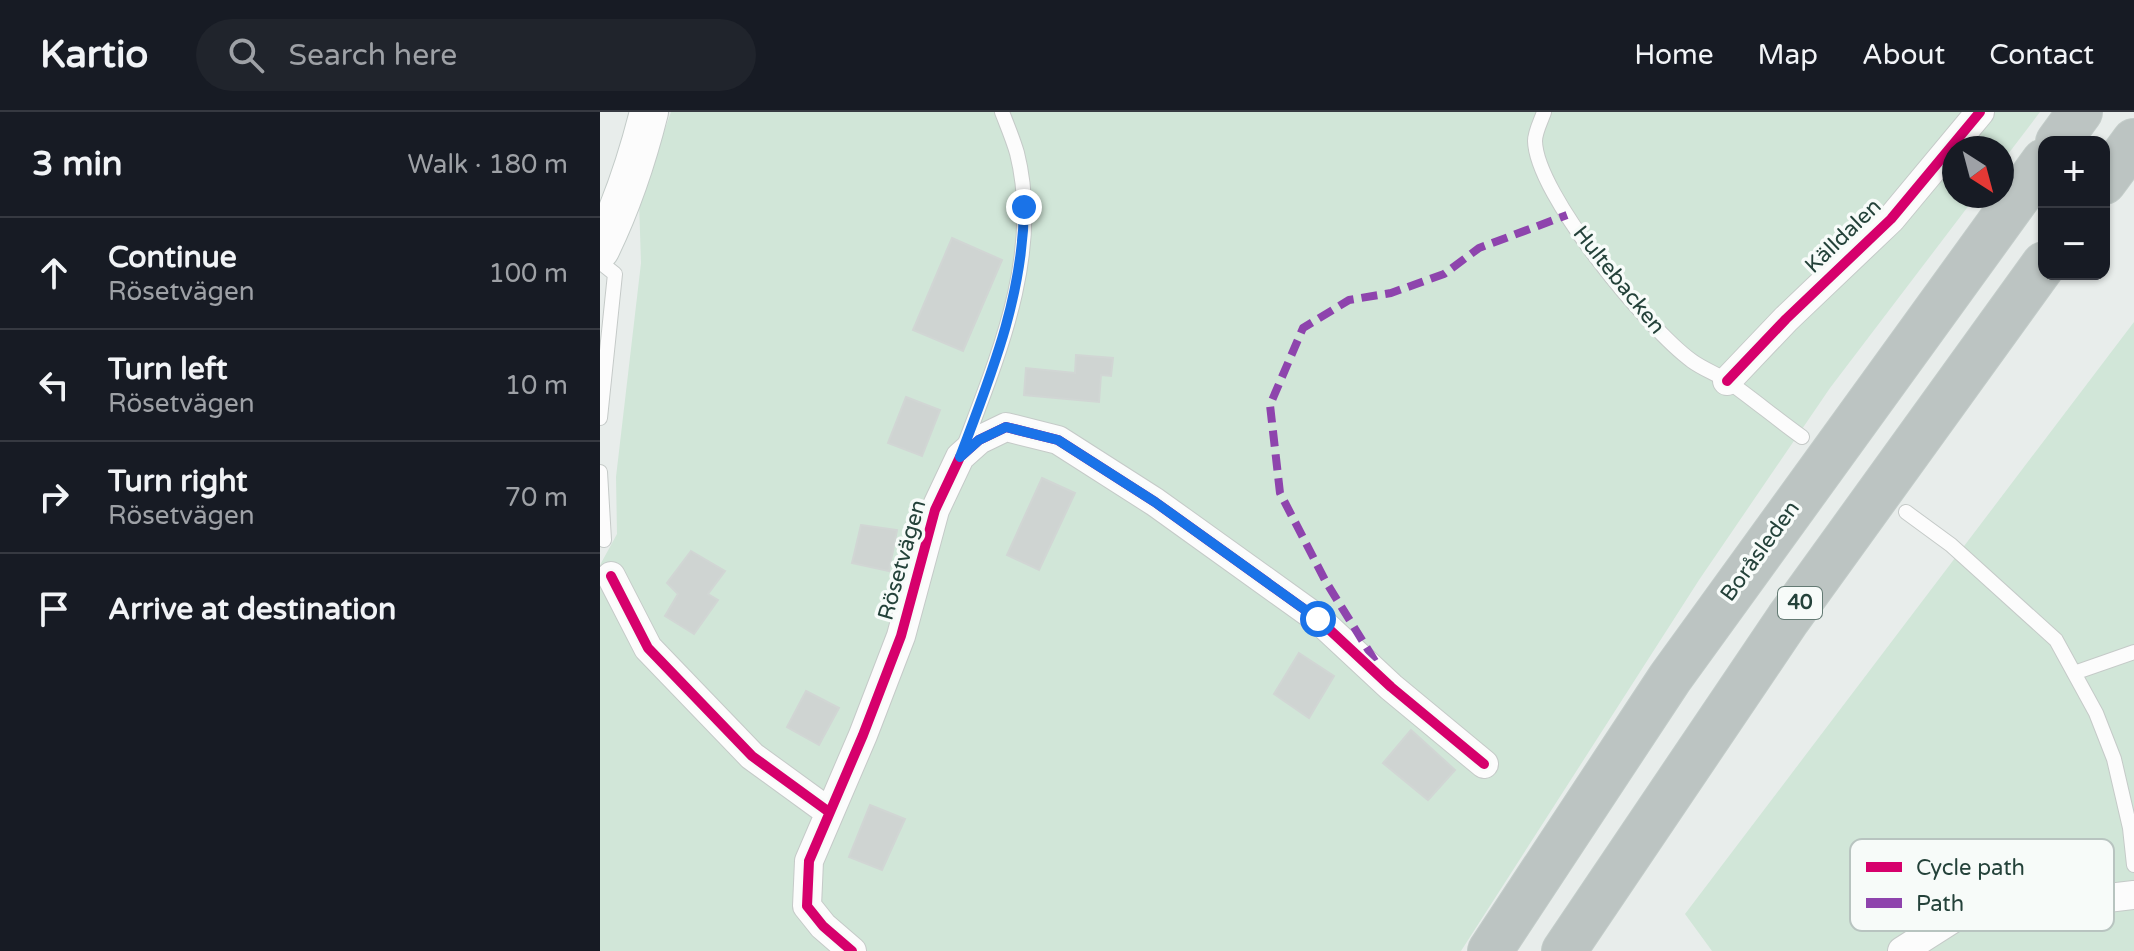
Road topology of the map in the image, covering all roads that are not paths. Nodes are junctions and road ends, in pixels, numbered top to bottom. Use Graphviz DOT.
graph roads {
  1 [pos="649,112"];
  2 [pos="1002,112"];
  3 [pos="1544,112"];
  4 [pos="1980,112"];
  5 [pos="2080,112"];
  6 [pos="2062,136"];
  7 [pos="2134,141"];
  8 [pos="2038,169"];
  9 [pos="2110,174"];
  10 [pos="600,250"];
  11 [pos="600,262"];
  12 [pos="2038,272"];
  13 [pos="1727,381"];
  14 [pos="600,418"];
  15 [pos="1802,437"];
  16 [pos="960,457"];
  17 [pos="600,472"];
  18 [pos="1906,512"];
  19 [pos="604,540"];
  20 [pos="611,576"];
  21 [pos="2134,652"];
  22 [pos="2074,673"];
  23 [pos="1484,764"];
  24 [pos="829,812"];
  25 [pos="2134,865"];
  26 [pos="2134,895"];
  27 [pos="2114,897"];
  28 [pos="1933,931"];
  29 [pos="852,951"];
  30 [pos="1490,951"];
  31 [pos="1564,951"];
  32 [pos="1902,951"];
  1 -- 10 [label="street"];
  2 -- 16 [label="lane, Rösetvägen"];
  3 -- 13 [label="lane, Hultebacken"];
  4 -- 13 [label="street, Källdalen"];
  5 -- 6 [label="highway"];
  7 -- 9 [label="highway"];
  8 -- 30 [label="highway, Boråsleden"];
  11 -- 14 [label="lane"];
  12 -- 31 [label="highway, 40"];
  13 -- 15 [label="lane, Hultebacken"];
  16 -- 23 [label="street, Rösetvägen"];
  16 -- 24 [label="street, Rösetvägen"];
  17 -- 19 [label="lane"];
  18 -- 22 [label="lane"];
  20 -- 24 [label="street"];
  21 -- 22 [label="lane"];
  22 -- 25 [label="lane"];
  24 -- 29 [label="street, Rösetvägen"];
  26 -- 27 [label="street"];
  28 -- 32 [label="street"];
}
